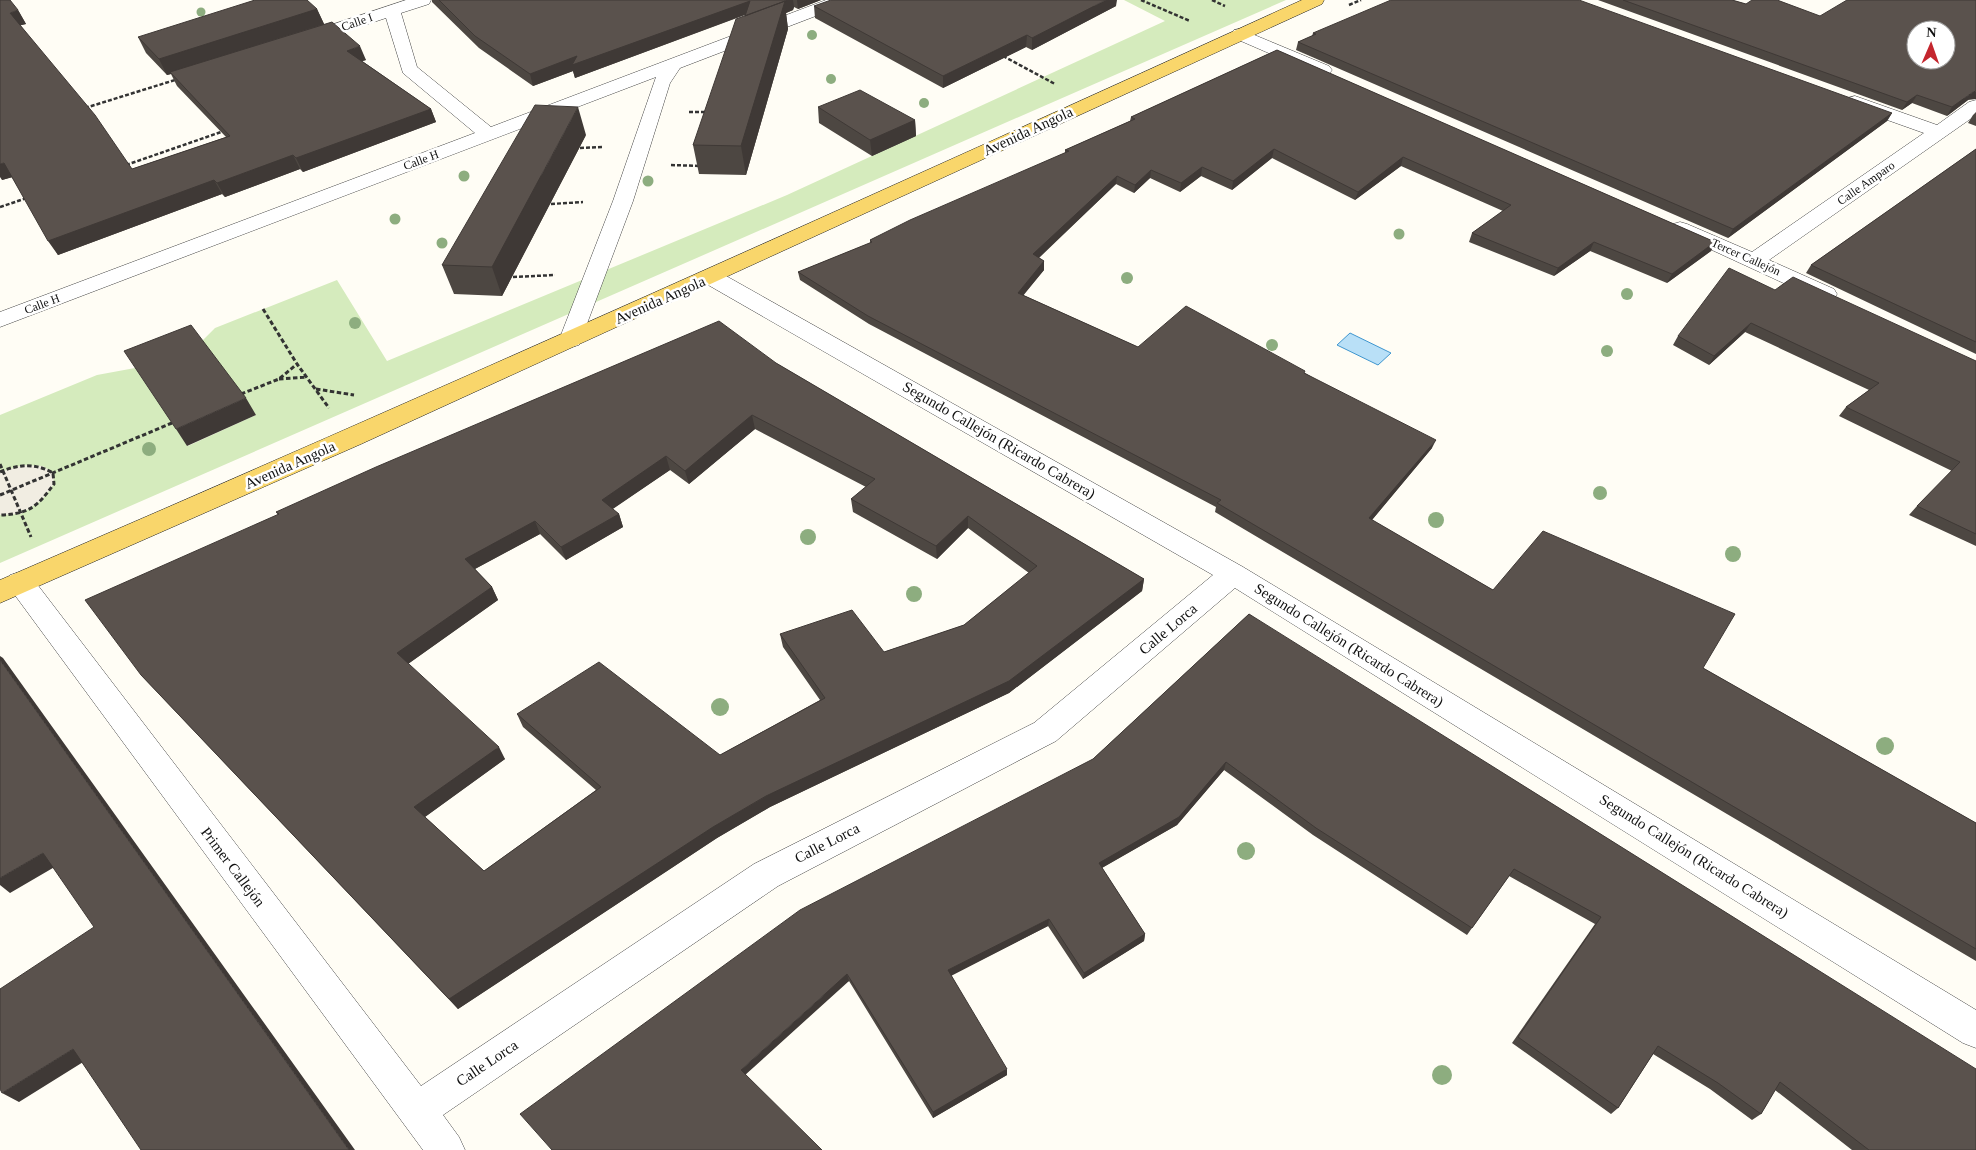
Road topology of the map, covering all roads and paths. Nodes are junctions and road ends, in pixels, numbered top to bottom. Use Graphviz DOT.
graph roads {
  1 [pos="423,0"];
  2 [pos="841,0"];
  3 [pos="1141,0"];
  4 [pos="1316,0"];
  5 [pos="392,10"];
  6 [pos="1235,36"];
  7 [pos="290,44"];
  8 [pos="1000,55"];
  9 [pos="673,64"];
  10 [pos="1336,76"];
  11 [pos="175,80"];
  12 [pos="1837,95"];
  13 [pos="1090,103"];
  14 [pos="1976,106"];
  15 [pos="83,109"];
  16 [pos="229,129"];
  17 [pos="1939,132"];
  18 [pos="488,134"];
  19 [pos="125,165"];
  20 [pos="34,196"];
  21 [pos="0,207"];
  22 [pos="1664,220"];
  23 [pos="1755,260"];
  24 [pos="711,277"];
  25 [pos="1844,302"];
  26 [pos="263,309"];
  27 [pos="0,320"];
  28 [pos="571,340"];
  29 [pos="296,364"];
  30 [pos="307,377"];
  31 [pos="279,379"];
  32 [pos="241,394"];
  33 [pos="172,423"];
  34 [pos="352,438"];
  35 [pos="0,464"];
  36 [pos="1,471"];
  37 [pos="53,473"];
  38 [pos="11,491"];
  39 [pos="0,495"];
  40 [pos="21,514"];
  41 [pos="0,515"];
  42 [pos="1233,574"];
  43 [pos="22,583"];
  44 [pos="1976,1030"];
  45 [pos="416,1111"];
  46 [pos="446,1150"];
  1 -- 5 [label="street, Calle I"];
  2 -- 9 [label="street, Calle H"];
  3 -- 6 [label="path"];
  4 -- 6 [label="main road, Avenida Angola"];
  5 -- 7 [label="street, Calle I"];
  5 -- 18 [label="street"];
  6 -- 10 [label="street"];
  6 -- 13 [label="main road, Avenida Angola"];
  8 -- 13 [label="path"];
  9 -- 18 [label="street, Calle H"];
  9 -- 28 [label="street"];
  11 -- 15 [label="path"];
  12 -- 17 [label="street"];
  13 -- 24 [label="main road, Avenida Angola"];
  14 -- 17 [label="street, Calle Amparo"];
  16 -- 19 [label="path"];
  17 -- 23 [label="street, Calle Amparo"];
  18 -- 27 [label="street, Calle H"];
  20 -- 21 [label="path"];
  22 -- 23 [label="street, Tercer Callejón"];
  23 -- 25 [label="street, Tercer Callejón"];
  24 -- 28 [label="main road, Avenida Angola"];
  24 -- 42 [label="street, Segundo Callejón (Ricardo Cabrera)"];
  26 -- 29 [label="path"];
  28 -- 34 [label="main road, Avenida Angola"];
  29 -- 30 [label="path"];
  29 -- 31 [label="path"];
  30 -- 31 [label="path"];
  30 -- 34 [label="path"];
  31 -- 32 [label="path"];
  33 -- 37 [label="path"];
  34 -- 43 [label="main road, Avenida Angola"];
  35 -- 36 [label="path"];
  36 -- 37 [label="path"];
  36 -- 38 [label="path"];
  37 -- 38 [label="path"];
  37 -- 40 [label="path"];
  38 -- 39 [label="path"];
  38 -- 40 [label="path"];
  40 -- 41 [label="path"];
  40 -- 43 [label="path"];
  42 -- 44 [label="street, Segundo Callejón (Ricardo Cabrera)"];
  42 -- 45 [label="street, Calle Lorca"];
  43 -- 45 [label="street, Primer Callejón"];
  45 -- 46 [label="street, Primer Callejón"];
}
